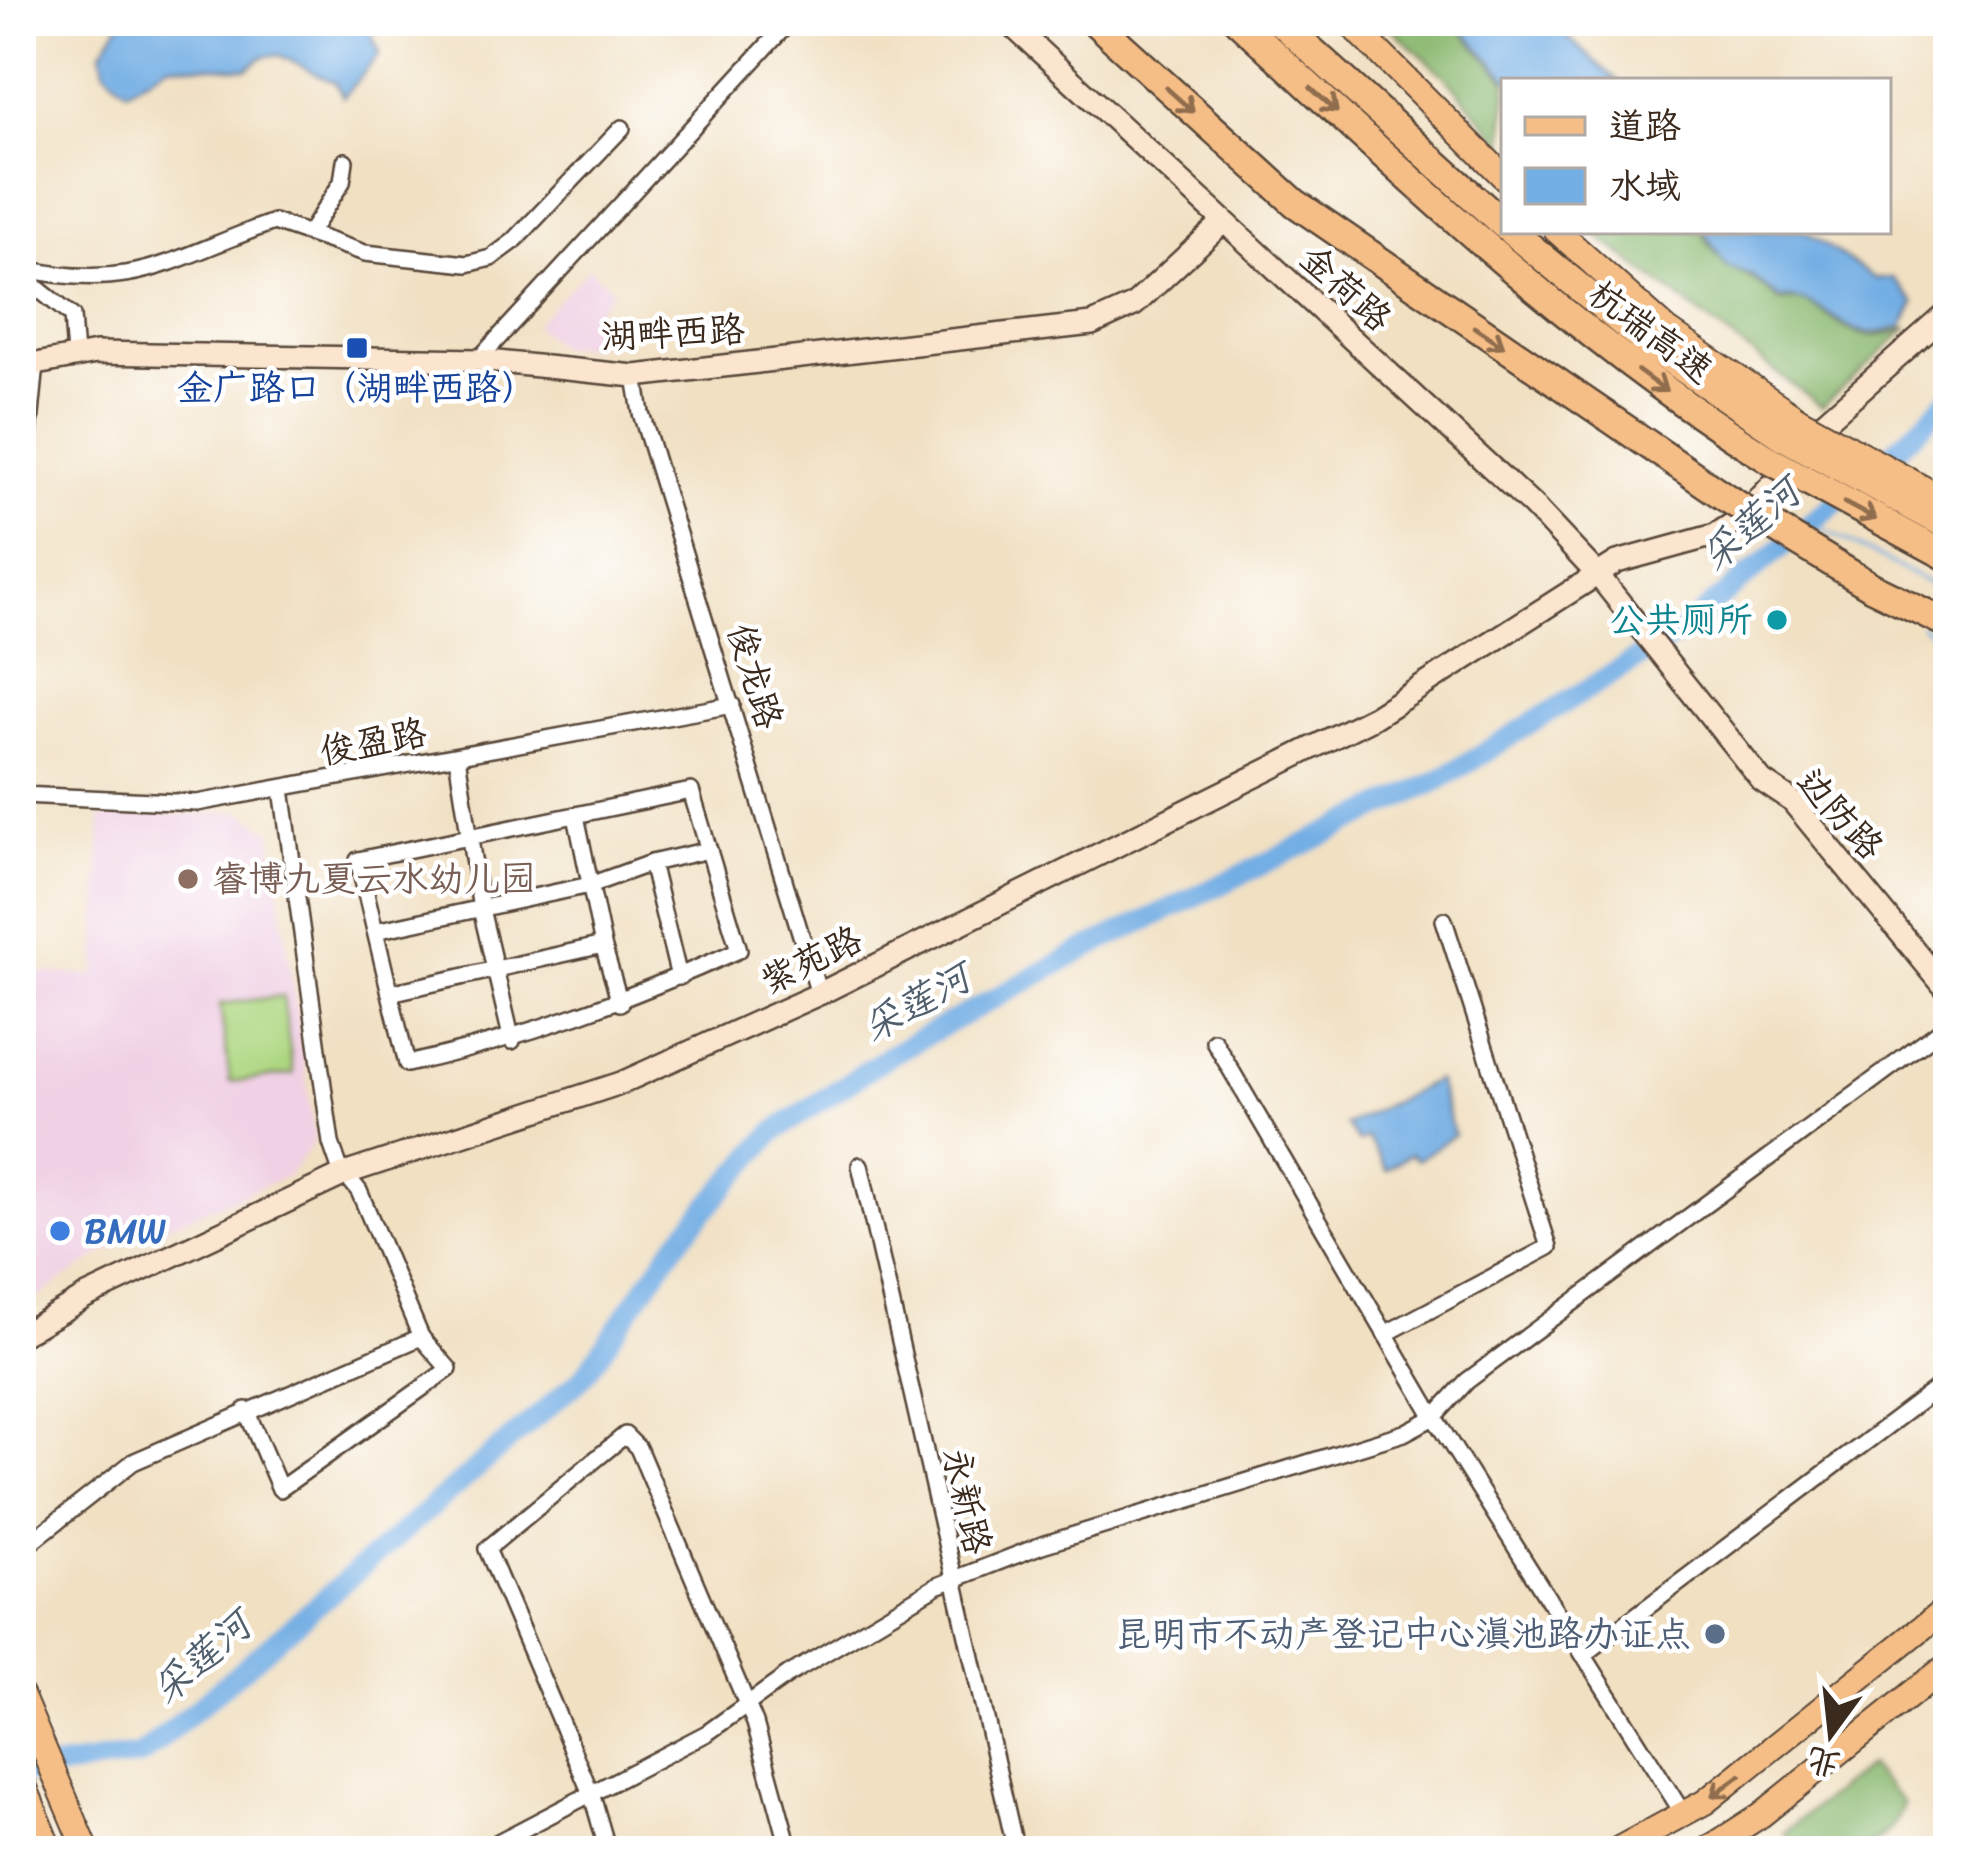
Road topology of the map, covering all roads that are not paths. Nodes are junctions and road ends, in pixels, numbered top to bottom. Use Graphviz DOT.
graph roads {
  1 [pos="790,21"];
  2 [pos="1007,21"];
  3 [pos="1094,21"];
  4 [pos="1238,21"];
  5 [pos="1279,21"];
  6 [pos="1348,21"];
  7 [pos="622,128"];
  8 [pos="346,161"];
  9 [pos="1501,174"];
  10 [pos="1223,222"];
  11 [pos="1501,222"];
  12 [pos="310,232"];
  13 [pos="1515,234"];
  14 [pos="1560,234"];
  15 [pos="21,271"];
  16 [pos="1948,313"];
  17 [pos="75,356"];
  18 [pos="478,360"];
  19 [pos="28,369"];
  20 [pos="635,376"];
  21 [pos="1824,422"];
  22 [pos="1783,450"];
  23 [pos="1948,502"];
  24 [pos="21,515"];
  25 [pos="1948,526"];
  26 [pos="1948,557"];
  27 [pos="1598,574"];
  28 [pos="1630,614"];
  29 [pos="1948,624"];
  30 [pos="733,704"];
  31 [pos="458,757"];
  32 [pos="282,789"];
  33 [pos="21,795"];
  34 [pos="576,816"];
  35 [pos="469,840"];
  36 [pos="709,850"];
  37 [pos="651,863"];
  38 [pos="590,885"];
  39 [pos="481,909"];
  40 [pos="1444,920"];
  41 [pos="375,932"];
  42 [pos="603,945"];
  43 [pos="494,971"];
  44 [pos="679,977"];
  45 [pos="1948,991"];
  46 [pos="390,993"];
  47 [pos="819,994"];
  48 [pos="620,1003"];
  49 [pos="1948,1025"];
  50 [pos="512,1041"];
  51 [pos="1214,1041"];
  52 [pos="860,1165"];
  53 [pos="347,1173"];
  54 [pos="1385,1334"];
  55 [pos="21,1335"];
  56 [pos="421,1337"];
  57 [pos="1948,1380"];
  58 [pos="246,1410"];
  59 [pos="1434,1417"];
  60 [pos="21,1550"];
  61 [pos="955,1579"];
  62 [pos="1948,1607"];
  63 [pos="1585,1654"];
  64 [pos="1948,1665"];
  65 [pos="21,1696"];
  66 [pos="748,1707"];
  67 [pos="26,1790"];
  68 [pos="592,1796"];
  69 [pos="1684,1815"];
  70 [pos="51,1851"];
  71 [pos="87,1851"];
  72 [pos="481,1851"];
  73 [pos="608,1851"];
  74 [pos="790,1851"];
  75 [pos="1016,1851"];
  76 [pos="1615,1851"];
  77 [pos="1705,1851"];
  1 -- 18 [label="street"];
  2 -- 10 [label="street, 金荷路"];
  3 -- 29 [label="highway, one-way, bridge"];
  4 -- 22 [label="highway, 杭瑞高速, one-way"];
  5 -- 11 [label="highway"];
  6 -- 9 [label="main road"];
  7 -- 12 [label="street"];
  8 -- 12 [label="street"];
  10 -- 20 [label="street, 湖畔西路"];
  10 -- 27 [label="street, 金荷路"];
  12 -- 15 [label="street"];
  13 -- 22 [label="highway, 杭瑞高速"];
  14 -- 22 [label="main road"];
  15 -- 17 [label="street"];
  16 -- 21 [label="street"];
  17 -- 18 [label="street, 湖畔西路"];
  17 -- 19 [label="street, 湖畔西路"];
  18 -- 20 [label="street, 湖畔西路"];
  19 -- 24 [label="street"];
  20 -- 30 [label="street, 俊龙路"];
  22 -- 23 [label="main road, bridge"];
  22 -- 25 [label="highway, 杭瑞高速, bridge"];
  22 -- 26 [label="highway, 杭瑞高速, one-way, bridge"];
  22 -- 27 [label="street, 紫苑路"];
  27 -- 28 [label="street, 金荷路"];
  27 -- 47 [label="street, 紫苑路"];
  28 -- 45 [label="street, 边防路"];
  30 -- 31 [label="street, 俊盈路"];
  30 -- 47 [label="street, 俊龙路"];
  31 -- 32 [label="street, 俊盈路"];
  31 -- 35 [label="street"];
  32 -- 33 [label="street, 俊盈路"];
  32 -- 53 [label="street"];
  34 -- 35 [label="street"];
  34 -- 36 [label="street"];
  34 -- 38 [label="street"];
  35 -- 39 [label="street"];
  35 -- 41 [label="street"];
  36 -- 37 [label="street"];
  36 -- 44 [label="street"];
  37 -- 38 [label="street"];
  37 -- 44 [label="street"];
  38 -- 39 [label="street"];
  38 -- 42 [label="street"];
  39 -- 41 [label="street"];
  39 -- 43 [label="street"];
  40 -- 54 [label="street"];
  41 -- 46 [label="street"];
  42 -- 43 [label="street"];
  42 -- 48 [label="street"];
  43 -- 46 [label="street"];
  43 -- 50 [label="street"];
  44 -- 48 [label="street"];
  46 -- 50 [label="street"];
  47 -- 53 [label="street, 紫苑路"];
  48 -- 50 [label="street"];
  49 -- 59 [label="street"];
  51 -- 54 [label="street"];
  52 -- 61 [label="street, 永新路"];
  53 -- 55 [label="street, 紫苑路"];
  53 -- 56 [label="street"];
  54 -- 59 [label="street"];
  56 -- 58 [label="street"];
  56 -- 58 [label="street"];
  57 -- 63 [label="street"];
  58 -- 60 [label="street"];
  59 -- 61 [label="street"];
  59 -- 63 [label="street"];
  61 -- 66 [label="street"];
  61 -- 75 [label="street, 永新路"];
  62 -- 69 [label="main road, one-way"];
  63 -- 69 [label="street"];
  64 -- 77 [label="main road"];
  65 -- 71 [label="main road"];
  66 -- 68 [label="street"];
  66 -- 68 [label="street"];
  66 -- 74 [label="street"];
  67 -- 70 [label="main road"];
  68 -- 72 [label="street"];
  68 -- 73 [label="street"];
  69 -- 76 [label="main road"];
}
